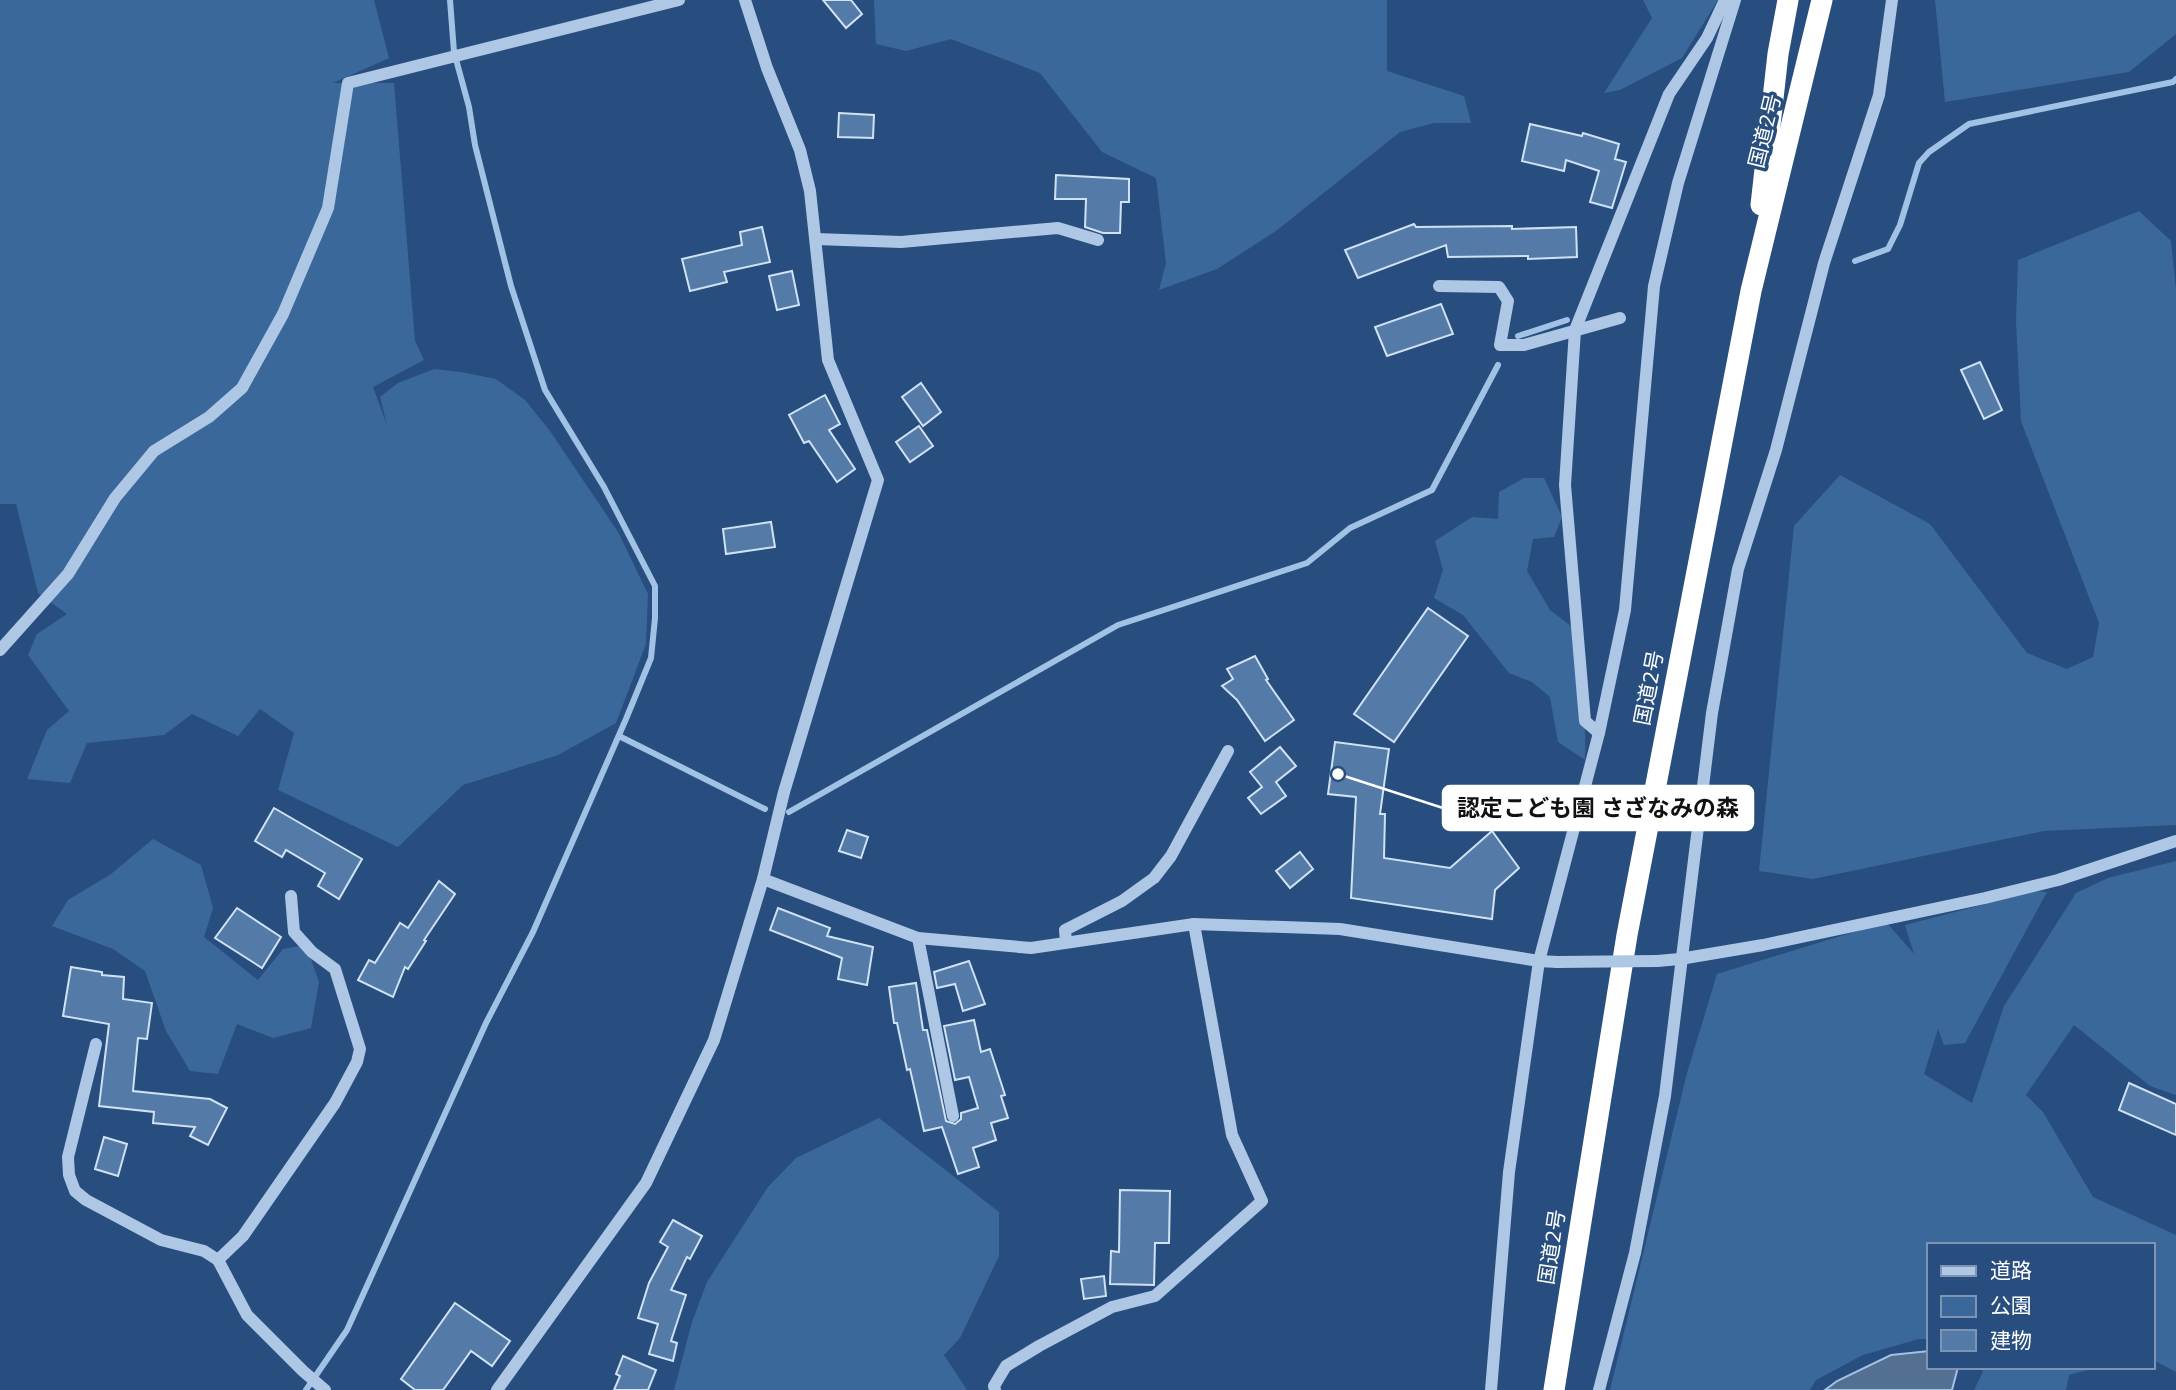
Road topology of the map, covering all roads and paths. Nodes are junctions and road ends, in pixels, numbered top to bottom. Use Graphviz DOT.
graph roads {
  1 [pos="679,0"];
  2 [pos="745,0"];
  3 [pos="1725,0"];
  4 [pos="1735,0"];
  5 [pos="1788,0"];
  6 [pos="1822,0"];
  7 [pos="1835,0"];
  8 [pos="1892,0"];
  9 [pos="1782,166"];
  10 [pos="816,239"];
  11 [pos="1098,240"];
  12 [pos="1439,286"];
  13 [pos="1751,291"];
  14 [pos="1620,318"];
  15 [pos="1575,330"];
  16 [pos="5,636"];
  17 [pos="0,650"];
  18 [pos="1599,733"];
  19 [pos="1228,751"];
  20 [pos="2176,841"];
  21 [pos="763,879"];
  22 [pos="291,896"];
  23 [pos="1194,924"];
  24 [pos="918,938"];
  25 [pos="1066,942"];
  26 [pos="1680,959"];
  27 [pos="1539,961"];
  28 [pos="96,1044"];
  29 [pos="953,1116"];
  30 [pos="218,1260"];
  31 [pos="325,1390"];
  32 [pos="497,1390"];
  33 [pos="995,1390"];
  34 [pos="1491,1390"];
  35 [pos="1554,1390"];
  36 [pos="1600,1390"];
  1 -- 16 [label="street"];
  2 -- 10 [label="street"];
  3 -- 15 [label="street"];
  4 -- 18 [label="street"];
  5 -- 13 [label="highway"];
  6 -- 9 [label="highway, 国道2号"];
  7 -- 9 [label="highway"];
  8 -- 26 [label="street"];
  9 -- 13 [label="highway, 国道2号"];
  10 -- 11 [label="street"];
  10 -- 21 [label="street"];
  12 -- 15 [label="street"];
  13 -- 35 [label="highway, 国道2号"];
  14 -- 15 [label="street"];
  15 -- 18 [label="street"];
  16 -- 17 [label="street"];
  18 -- 27 [label="street"];
  19 -- 25 [label="street"];
  20 -- 26 [label="street"];
  21 -- 24 [label="street"];
  21 -- 32 [label="street"];
  22 -- 30 [label="street"];
  23 -- 25 [label="street"];
  23 -- 27 [label="street"];
  23 -- 33 [label="street"];
  24 -- 25 [label="street"];
  24 -- 29 [label="street"];
  26 -- 27 [label="street, bridge"];
  26 -- 36 [label="street"];
  27 -- 34 [label="street"];
  28 -- 30 [label="street"];
  30 -- 31 [label="street"];
}
